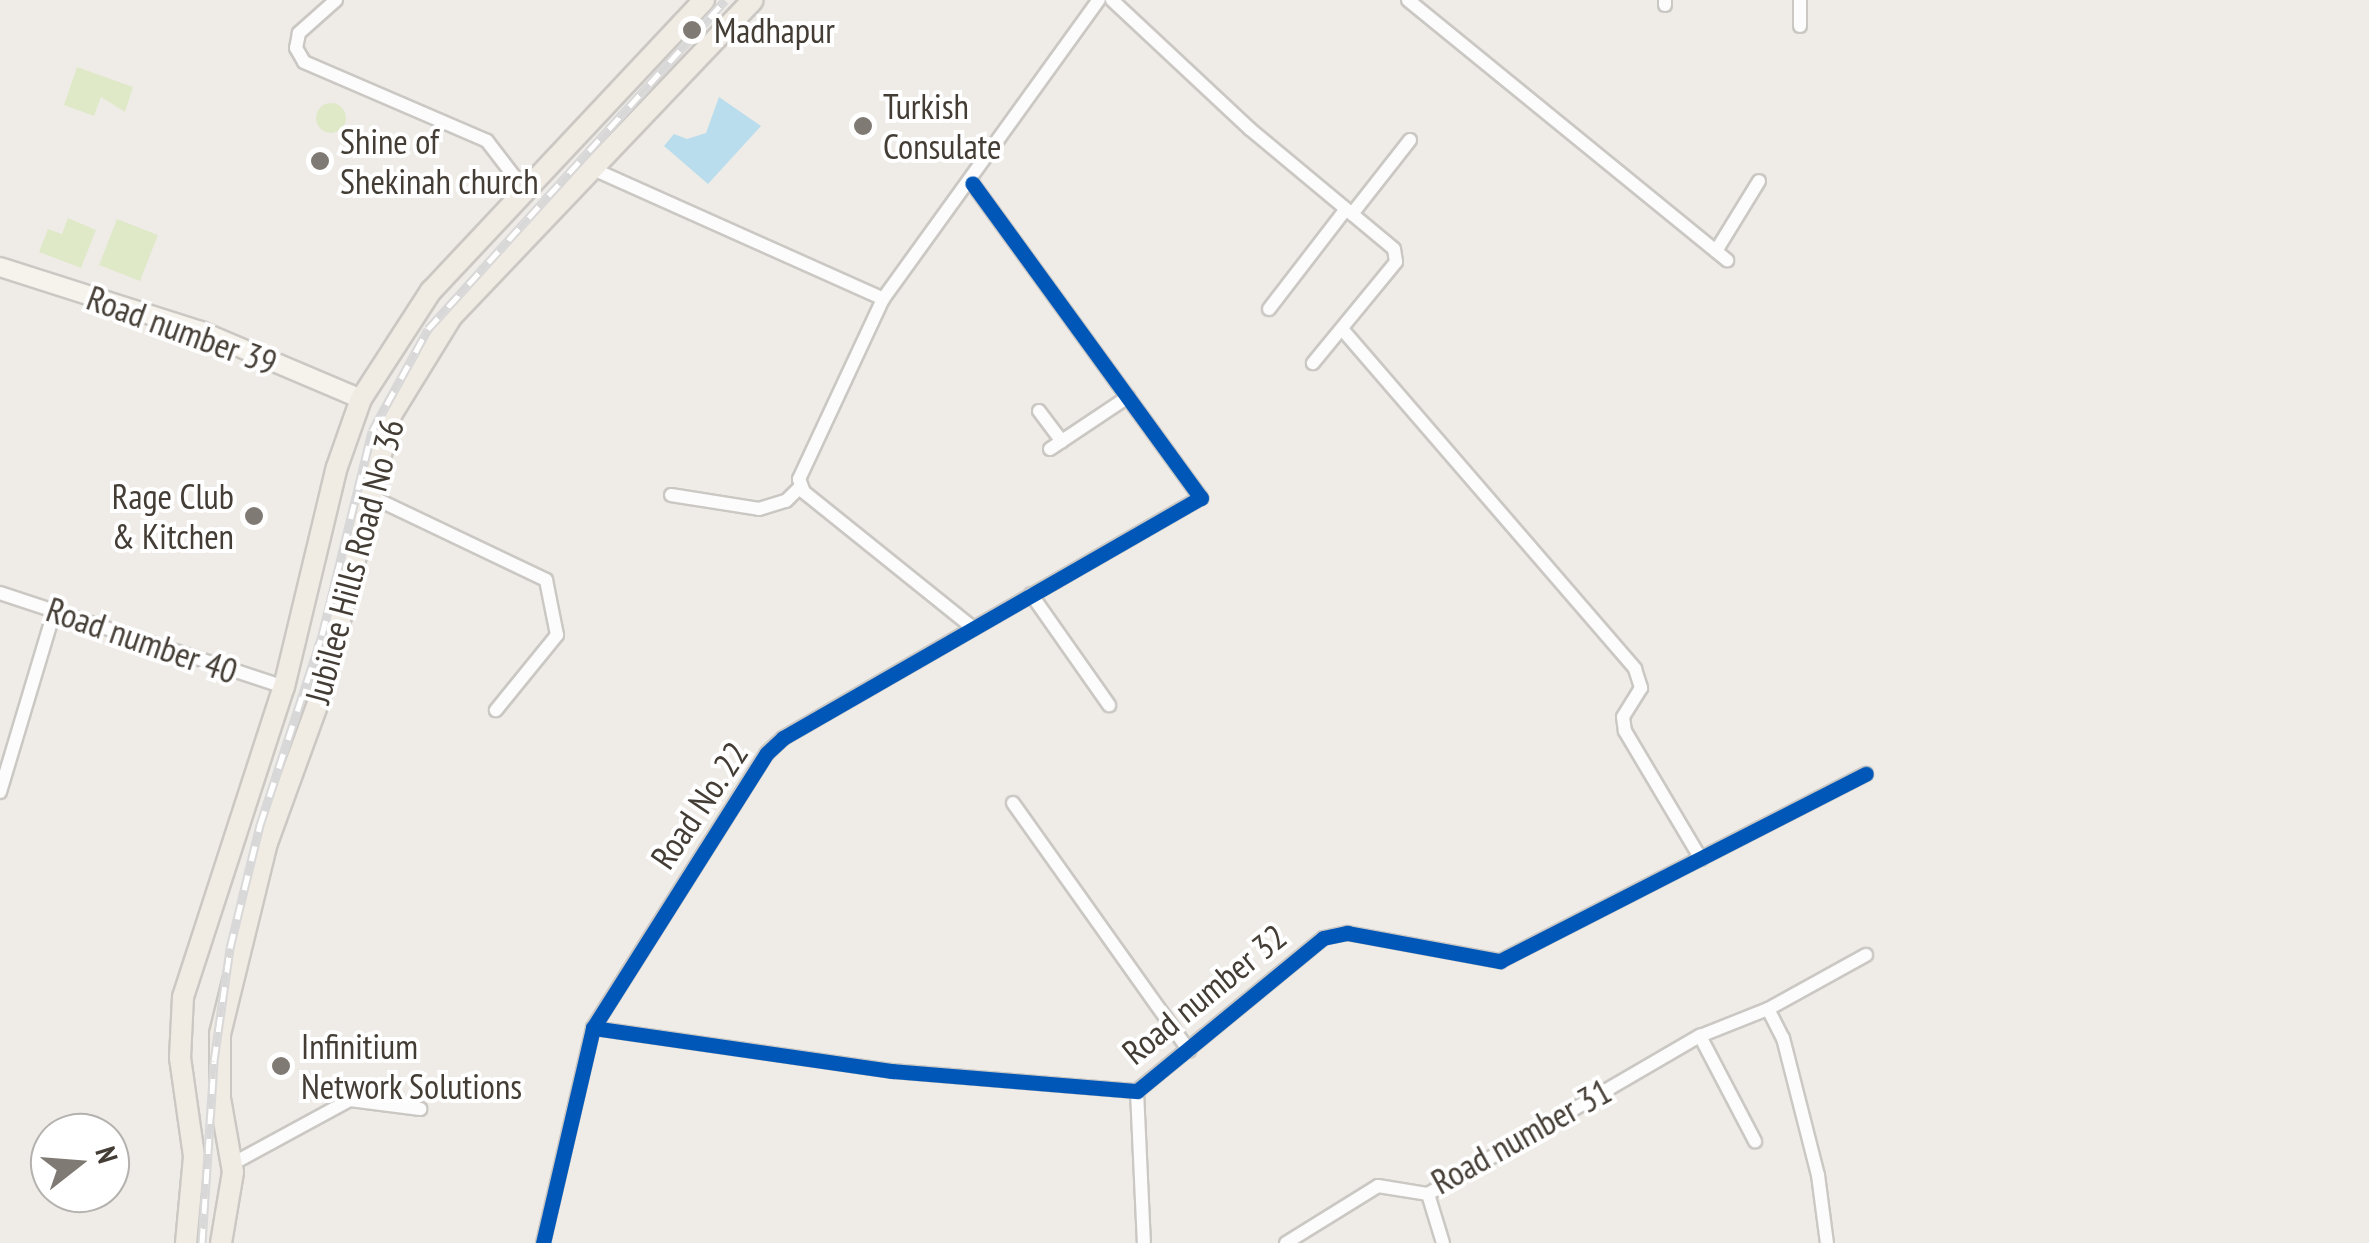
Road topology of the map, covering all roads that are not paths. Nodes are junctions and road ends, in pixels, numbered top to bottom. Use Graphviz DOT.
graph roads {
  1 [pos="336,0"];
  2 [pos="704,0"];
  3 [pos="753,0"];
  4 [pos="1099,0"];
  5 [pos="1112,0"];
  6 [pos="1408,0"];
  7 [pos="1800,0"];
  8 [pos="1800,26"];
  9 [pos="1410,140"];
  10 [pos="593,169"];
  11 [pos="1759,181"];
  12 [pos="972,183"];
  13 [pos="524,189"];
  14 [pos="1349,212"];
  15 [pos="0,267"];
  16 [pos="884,300"];
  17 [pos="1269,309"];
  18 [pos="1342,329"];
  19 [pos="1313,363"];
  20 [pos="1128,397"];
  21 [pos="361,399"];
  22 [pos="1039,411"];
  23 [pos="801,486"];
  24 [pos="670,495"];
  25 [pos="370,496"];
  26 [pos="326,516"];
  27 [pos="362,528"];
  28 [pos="0,593"];
  29 [pos="1031,594"];
  30 [pos="55,610"];
  31 [pos="973,628"];
  32 [pos="284,688"];
  33 [pos="1109,705"];
  34 [pos="496,710"];
  35 [pos="1866,774"];
  36 [pos="0,792"];
  37 [pos="1013,803"];
  38 [pos="1701,859"];
  39 [pos="1866,954"];
  40 [pos="1761,1009"];
  41 [pos="593,1028"];
  42 [pos="1700,1036"];
  43 [pos="1189,1051"];
  44 [pos="1137,1092"];
  45 [pos="420,1109"];
  46 [pos="1755,1141"];
  47 [pos="232,1164"];
  48 [pos="1428,1194"];
  49 [pos="186,1243"];
  50 [pos="221,1243"];
  51 [pos="543,1243"];
  52 [pos="1144,1243"];
  53 [pos="1286,1243"];
  54 [pos="1443,1243"];
  55 [pos="1827,1243"];
  1 -- 13 [label="street"];
  2 -- 13 [label="main road, Jubilee Hills Road No 36"];
  3 -- 10 [label="main road, Jubilee Hills Road No 36"];
  4 -- 12 [label="street"];
  5 -- 14 [label="street"];
  6 -- 11 [label="street"];
  7 -- 8 [label="street"];
  9 -- 14 [label="street"];
  10 -- 16 [label="street"];
  10 -- 25 [label="main road, Jubilee Hills Road No 36"];
  12 -- 16 [label="street"];
  12 -- 20 [label="street"];
  13 -- 21 [label="main road, Jubilee Hills Road No 36"];
  14 -- 17 [label="street"];
  14 -- 18 [label="street"];
  15 -- 21 [label="street, Road number 39"];
  16 -- 23 [label="street"];
  18 -- 19 [label="street"];
  18 -- 38 [label="street"];
  20 -- 22 [label="street"];
  20 -- 29 [label="street, Road No. 22"];
  21 -- 26 [label="main road, Jubilee Hills Road No 36"];
  23 -- 24 [label="street"];
  23 -- 31 [label="street"];
  25 -- 27 [label="main road, Jubilee Hills Road No 36"];
  25 -- 34 [label="street"];
  26 -- 27 [label="main road"];
  26 -- 32 [label="main road, Jubilee Hills Road No 36"];
  27 -- 47 [label="main road, Jubilee Hills Road No 36"];
  28 -- 30 [label="street, Road number 40"];
  29 -- 31 [label="street, Road No. 22"];
  29 -- 33 [label="street"];
  30 -- 32 [label="street, Road number 40"];
  30 -- 36 [label="street"];
  31 -- 41 [label="street, Road No. 22"];
  32 -- 49 [label="main road, Jubilee Hills Road No 36"];
  35 -- 38 [label="street, Road number 32"];
  37 -- 43 [label="street"];
  38 -- 43 [label="street, Road number 32"];
  39 -- 40 [label="street, Road number 31"];
  40 -- 42 [label="street, Road number 31"];
  40 -- 55 [label="street"];
  41 -- 44 [label="street, Road number 32"];
  41 -- 51 [label="street, Road No. 22"];
  42 -- 46 [label="street"];
  42 -- 48 [label="street, Road number 31"];
  43 -- 44 [label="street, Road number 32"];
  44 -- 52 [label="street"];
  45 -- 47 [label="street"];
  47 -- 50 [label="main road, Jubilee Hills Road No 36"];
  48 -- 53 [label="street, Road number 31"];
  48 -- 54 [label="street"];
}
